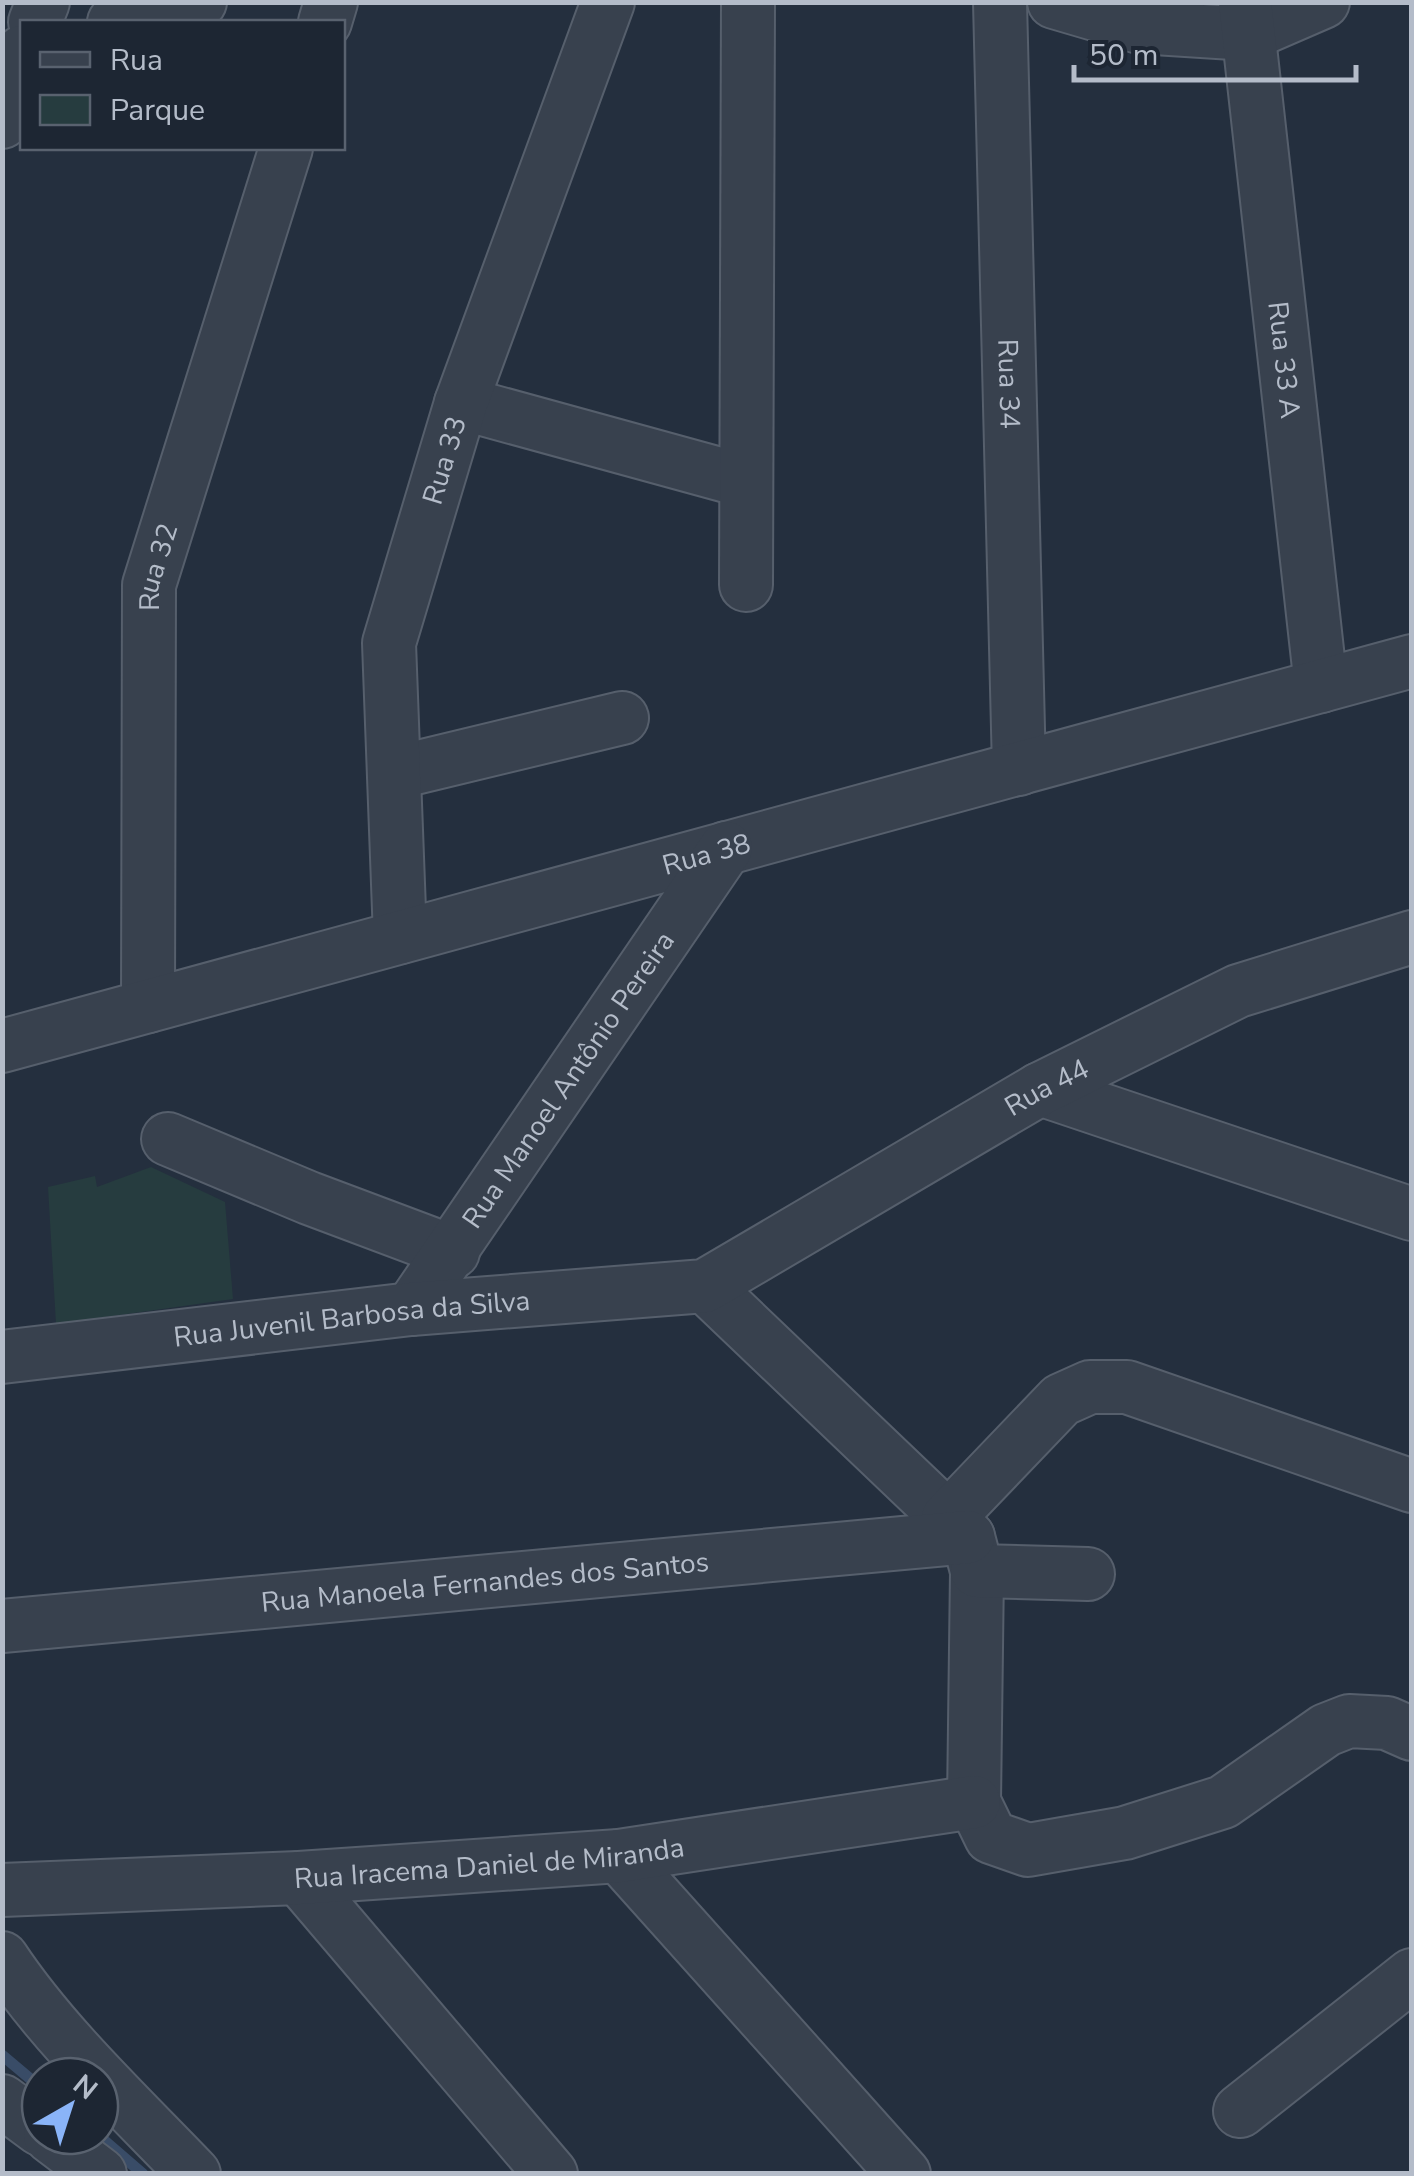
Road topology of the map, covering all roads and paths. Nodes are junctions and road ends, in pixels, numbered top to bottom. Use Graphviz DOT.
graph roads {
  1 [pos="200,2"];
  2 [pos="608,2"];
  3 [pos="748,2"];
  4 [pos="1000,2"];
  5 [pos="1054,2"];
  6 [pos="1323,2"];
  7 [pos="123,13"];
  8 [pos="1247,18"];
  9 [pos="285,150"];
  10 [pos="462,403"];
  11 [pos="744,481"];
  12 [pos="746,585"];
  13 [pos="1412,661"];
  14 [pos="1321,686"];
  15 [pos="622,718"];
  16 [pos="1018,769"];
  17 [pos="394,773"];
  18 [pos="726,848"];
  19 [pos="1412,936"];
  20 [pos="400,937"];
  21 [pos="148,1006"];
  22 [pos="2,1046"];
  23 [pos="1040,1089"];
  24 [pos="168,1139"];
  25 [pos="1412,1214"];
  26 [pos="452,1252"];
  27 [pos="705,1286"];
  28 [pos="411,1310"];
  29 [pos="2,1356"];
  30 [pos="1412,1486"];
  31 [pos="964,1542"];
  32 [pos="1088,1574"];
  33 [pos="2,1626"];
  34 [pos="1412,1734"];
  35 [pos="974,1802"];
  36 [pos="619,1856"];
  37 [pos="299,1878"];
  38 [pos="2,1890"];
  39 [pos="2,1958"];
  40 [pos="1412,1975"];
  41 [pos="1240,2111"];
  42 [pos="76,2156"];
  43 [pos="100,2174"];
  44 [pos="194,2174"];
  45 [pos="551,2174"];
  46 [pos="904,2174"];
  1 -- 7 [label="street"];
  2 -- 10 [label="street, Rua 33"];
  3 -- 11 [label="street"];
  4 -- 16 [label="street, Rua 34"];
  5 -- 8 [label="street"];
  6 -- 8 [label="street"];
  8 -- 14 [label="street, Rua 33 A"];
  9 -- 21 [label="street, Rua 32"];
  10 -- 11 [label="street"];
  10 -- 17 [label="street, Rua 33"];
  11 -- 12 [label="street"];
  13 -- 14 [label="street, Rua 38"];
  14 -- 16 [label="street, Rua 38"];
  15 -- 17 [label="street"];
  16 -- 18 [label="street, Rua 38"];
  17 -- 20 [label="street, Rua 33"];
  18 -- 20 [label="street, Rua 38"];
  18 -- 26 [label="street, Rua Manoel Antônio Pereira"];
  19 -- 23 [label="street, Rua 44"];
  20 -- 21 [label="street, Rua 38"];
  21 -- 22 [label="street, Rua 38"];
  23 -- 25 [label="street"];
  23 -- 27 [label="street, Rua 44"];
  24 -- 26 [label="street"];
  26 -- 28 [label="street, Rua Manoel Antônio Pereira"];
  27 -- 28 [label="street, Rua Juvenil Barbosa da Silva"];
  27 -- 31 [label="street"];
  28 -- 29 [label="street, Rua Juvenil Barbosa da Silva"];
  30 -- 31 [label="street"];
  31 -- 32 [label="street, Rua Manoela Fernandes dos Santos"];
  31 -- 33 [label="street, Rua Manoela Fernandes dos Santos"];
  31 -- 35 [label="street"];
  34 -- 35 [label="street"];
  35 -- 36 [label="street, Rua Iracema Daniel de Miranda"];
  36 -- 37 [label="street, Rua Iracema Daniel de Miranda"];
  36 -- 46 [label="street"];
  37 -- 38 [label="street, Rua Iracema Daniel de Miranda"];
  37 -- 45 [label="street"];
  39 -- 44 [label="street"];
  40 -- 41 [label="street"];
  42 -- 43 [label="street"];
}
